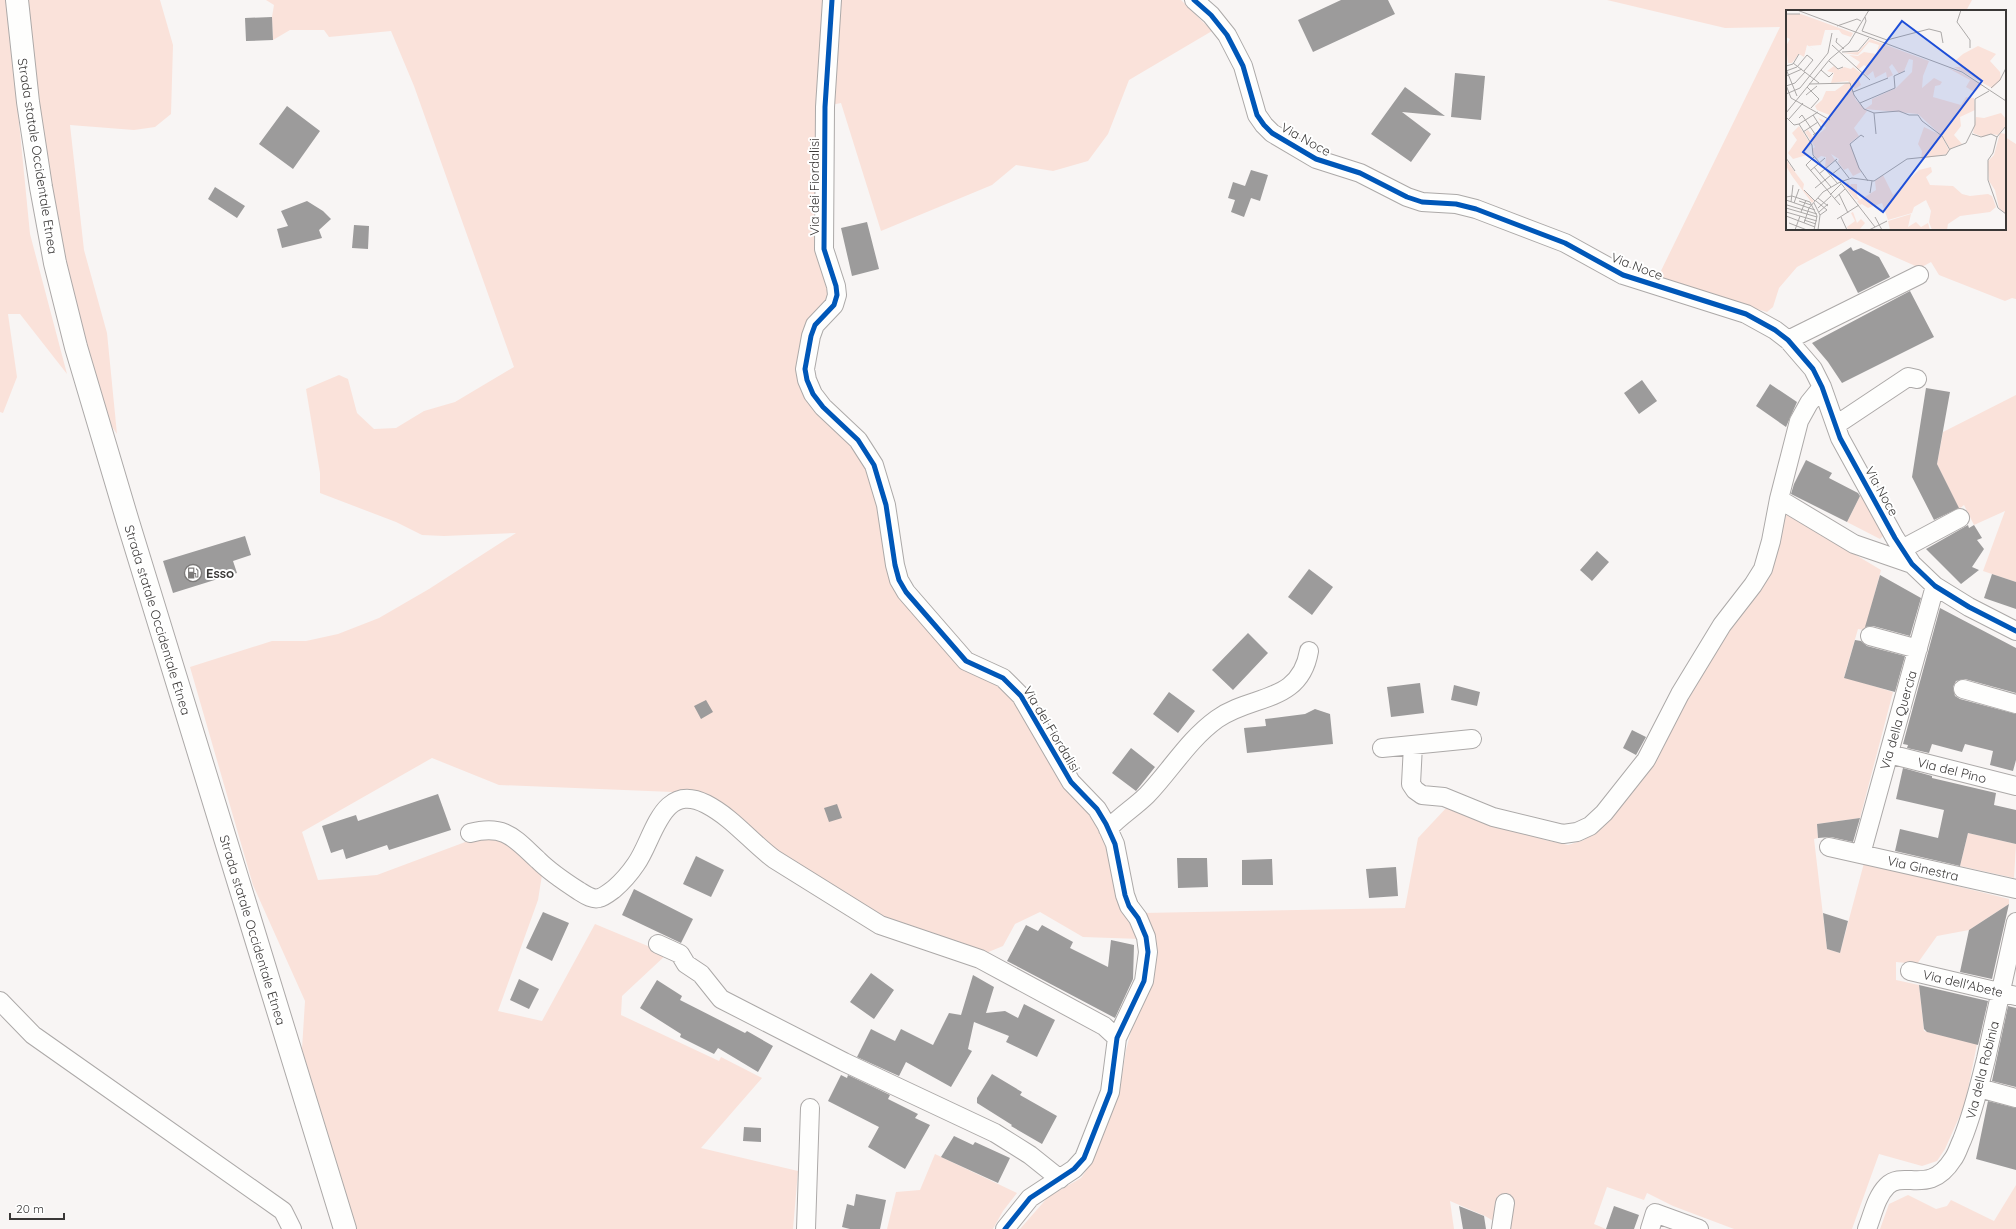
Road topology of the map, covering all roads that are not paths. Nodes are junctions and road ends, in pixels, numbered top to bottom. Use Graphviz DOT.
graph roads {
  1 [pos="17,0"];
  2 [pos="832,0"];
  3 [pos="1194,0"];
  4 [pos="1919,275"];
  5 [pos="1788,340"];
  6 [pos="1917,379"];
  7 [pos="1822,387"];
  8 [pos="1836,425"];
  9 [pos="1779,499"];
  10 [pos="1960,518"];
  11 [pos="1907,556"];
  12 [pos="1935,586"];
  13 [pos="2016,631"];
  14 [pos="1870,636"];
  15 [pos="1918,649"];
  16 [pos="1309,651"];
  17 [pos="1963,689"];
  18 [pos="2016,704"];
  19 [pos="1472,739"];
  20 [pos="1413,745"];
  21 [pos="1382,748"];
  22 [pos="1889,754"];
  23 [pos="2016,786"];
  24 [pos="1108,829"];
  25 [pos="470,833"];
  26 [pos="1829,847"];
  27 [pos="1861,854"];
  28 [pos="2016,889"];
  29 [pos="2016,922"];
  30 [pos="658,944"];
  31 [pos="1910,971"];
  32 [pos="2009,994"];
  33 [pos="0,1001"];
  34 [pos="1117,1038"];
  35 [pos="1979,1088"];
  36 [pos="2016,1098"];
  37 [pos="810,1108"];
  38 [pos="1060,1180"];
  39 [pos="1505,1203"];
  40 [pos="1652,1221"];
  41 [pos="292,1229"];
  42 [pos="345,1229"];
  43 [pos="806,1229"];
  44 [pos="1005,1229"];
  45 [pos="1501,1229"];
  46 [pos="1699,1229"];
  47 [pos="1867,1229"];
  1 -- 42 [label="main road, Strada statale Occidentale Etnea"];
  2 -- 24 [label="street, Via dei Fiordalisi"];
  3 -- 5 [label="street, Via Noce"];
  4 -- 5 [label="street"];
  5 -- 7 [label="street, Via Noce"];
  6 -- 8 [label="street"];
  7 -- 8 [label="street, Via Noce"];
  7 -- 9 [label="street"];
  8 -- 11 [label="street, Via Noce"];
  9 -- 11 [label="street"];
  9 -- 20 [label="street"];
  10 -- 11 [label="street"];
  11 -- 12 [label="street, Via Noce"];
  12 -- 13 [label="street, Via Noce"];
  12 -- 15 [label="street, Via della Quercia"];
  14 -- 15 [label="street"];
  15 -- 22 [label="street, Via della Quercia"];
  16 -- 24 [label="street"];
  17 -- 18 [label="street"];
  19 -- 20 [label="street"];
  20 -- 21 [label="street"];
  22 -- 23 [label="street, Via del Pino"];
  22 -- 27 [label="street, Via della Quercia"];
  24 -- 34 [label="street, Via dei Fiordalisi"];
  25 -- 34 [label="street"];
  26 -- 27 [label="street, Via Ginestra"];
  27 -- 28 [label="street, Via Ginestra"];
  29 -- 32 [label="street, Via della Robinia"];
  30 -- 38 [label="street"];
  31 -- 32 [label="street, Via dell'Abete"];
  32 -- 35 [label="street, Via della Robinia"];
  33 -- 41 [label="street"];
  34 -- 38 [label="street, Via dei Fiordalisi"];
  35 -- 36 [label="street"];
  35 -- 47 [label="street, Via della Robinia"];
  37 -- 43 [label="street"];
  38 -- 44 [label="street, Via dei Fiordalisi"];
  39 -- 45 [label="street"];
  40 -- 46 [label="street"];
}
